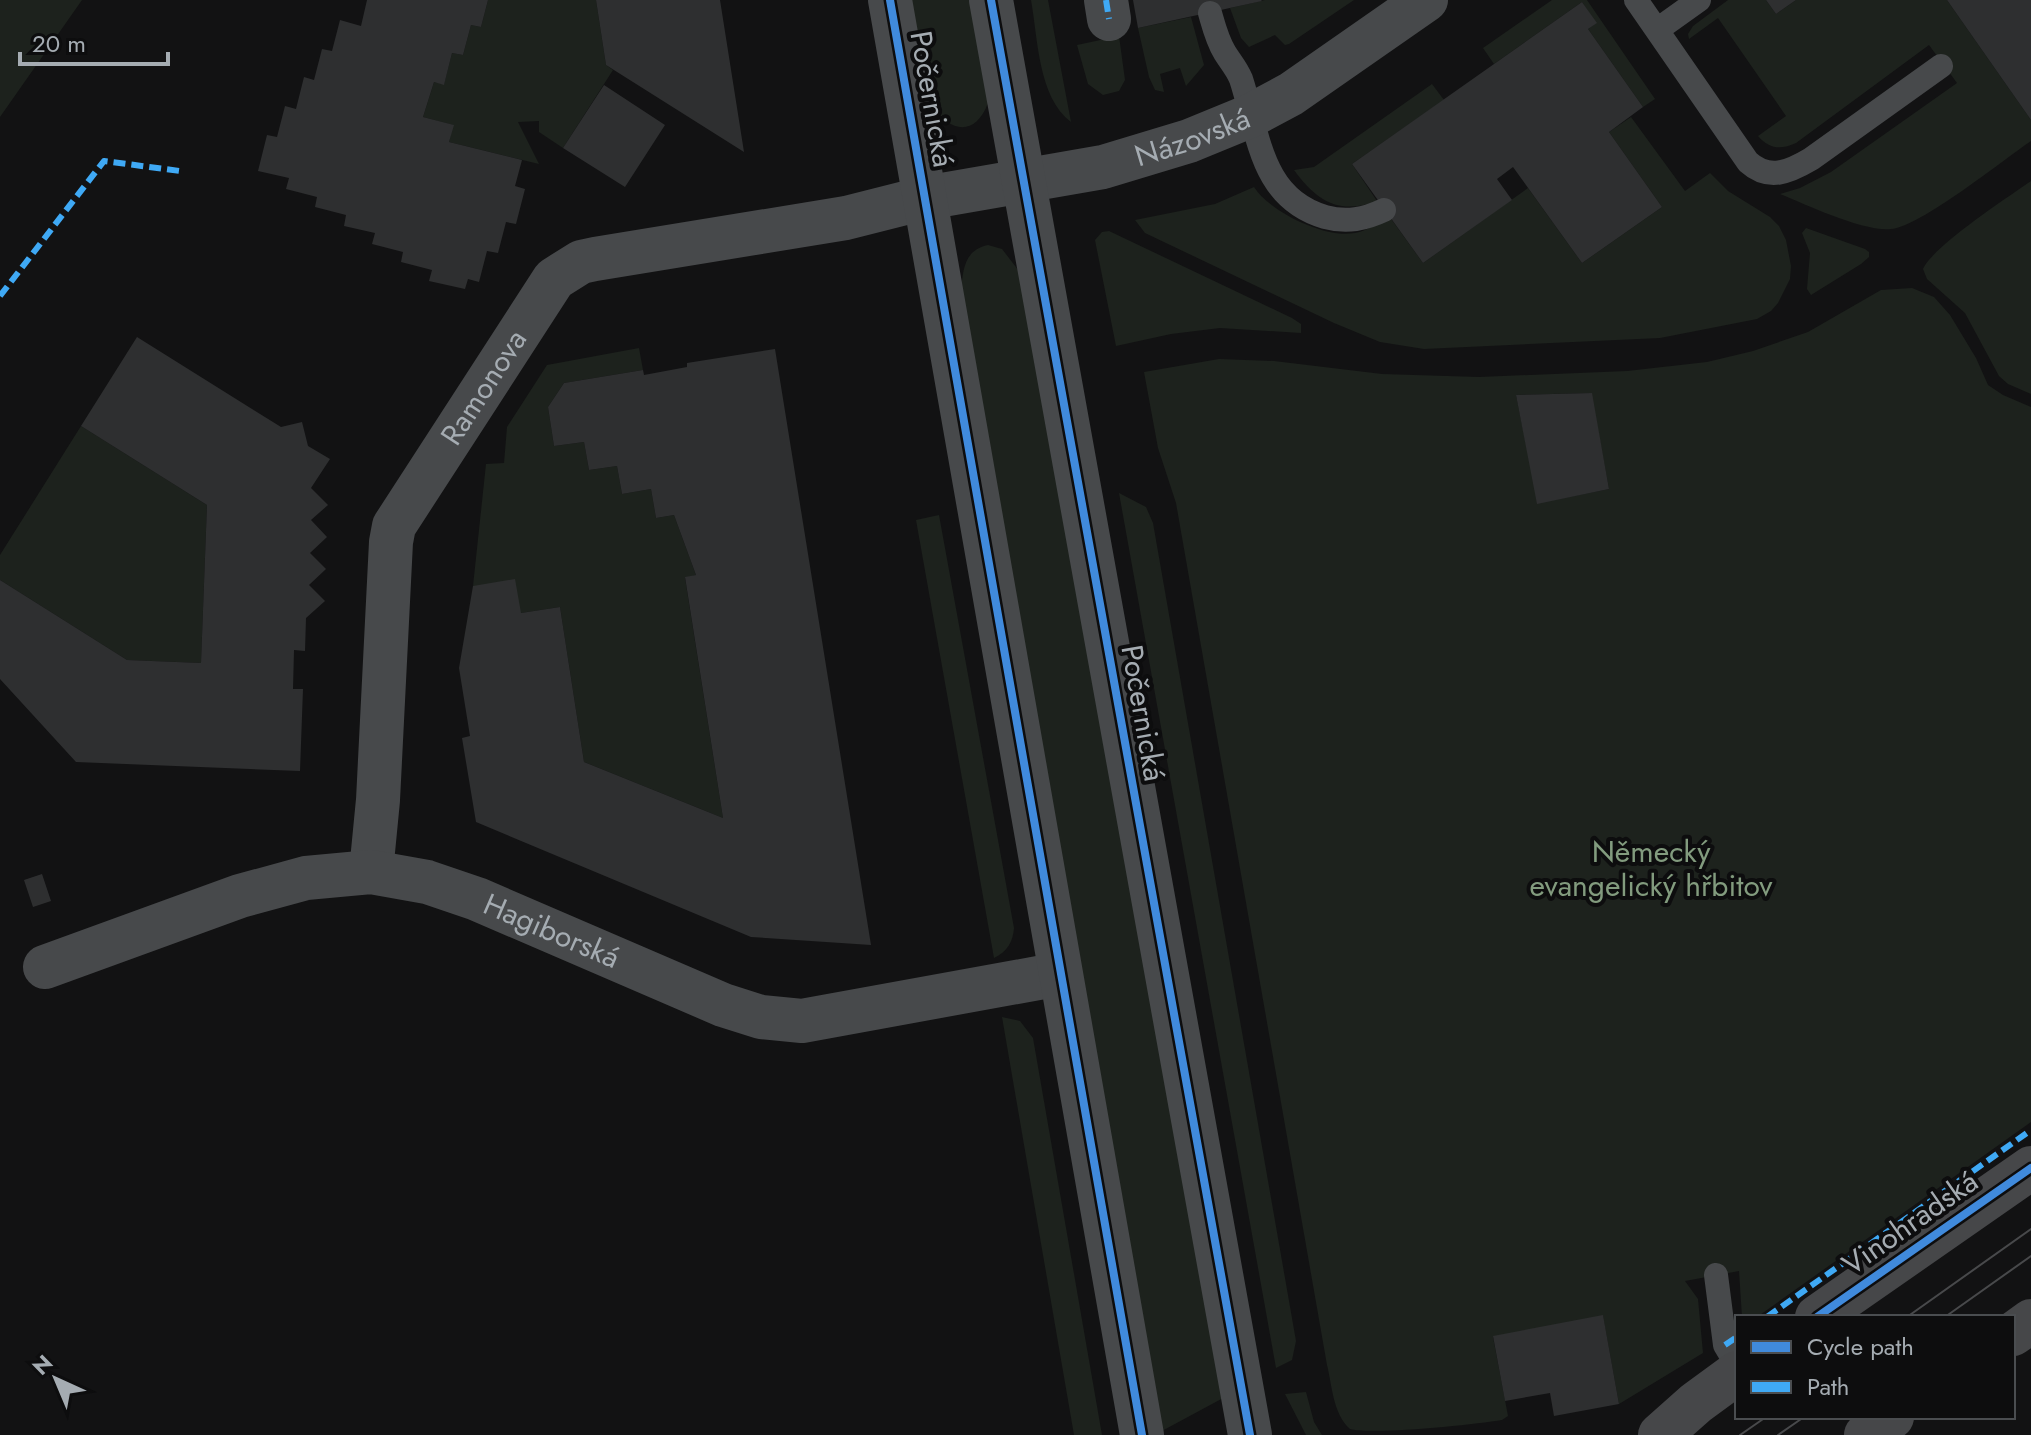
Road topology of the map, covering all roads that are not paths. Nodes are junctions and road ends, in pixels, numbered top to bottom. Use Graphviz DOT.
graph roads {
  1 [pos="890,0"];
  2 [pos="991,0"];
  3 [pos="1426,0"];
  4 [pos="1636,0"];
  5 [pos="1699,0"];
  6 [pos="1210,13"];
  7 [pos="1657,30"];
  8 [pos="1941,66"];
  9 [pos="1250,116"];
  10 [pos="1023,181"];
  11 [pos="925,198"];
  12 [pos="1384,210"];
  13 [pos="371,872"];
  14 [pos="45,967"];
  15 [pos="1060,974"];
  16 [pos="2031,1168"];
  17 [pos="1716,1275"];
  18 [pos="1820,1315"];
  19 [pos="1735,1362"];
  20 [pos="1735,1374"];
  21 [pos="1889,1419"];
  22 [pos="1251,1433"];
  23 [pos="1142,1435"];
  24 [pos="1660,1435"];
  25 [pos="1866,1435"];
  1 -- 11 [label="street, Počernická"];
  2 -- 10 [label="street, Počernická"];
  3 -- 9 [label="street, Názovská"];
  4 -- 7 [label="lane"];
  5 -- 7 [label="lane"];
  6 -- 9 [label="lane"];
  7 -- 8 [label="lane"];
  9 -- 10 [label="street, Názovská"];
  9 -- 12 [label="lane"];
  10 -- 11 [label="street, Názovská"];
  10 -- 22 [label="street, Počernická"];
  11 -- 13 [label="street, Ramonova"];
  11 -- 15 [label="street, Počernická"];
  13 -- 14 [label="street, Hagiborská"];
  13 -- 15 [label="street, Hagiborská"];
  15 -- 23 [label="street, Počernická"];
  16 -- 18 [label="main road, Vinohradská"];
  17 -- 19 [label="lane"];
  20 -- 24 [label="main road"];
  21 -- 25 [label="main road"];
}
